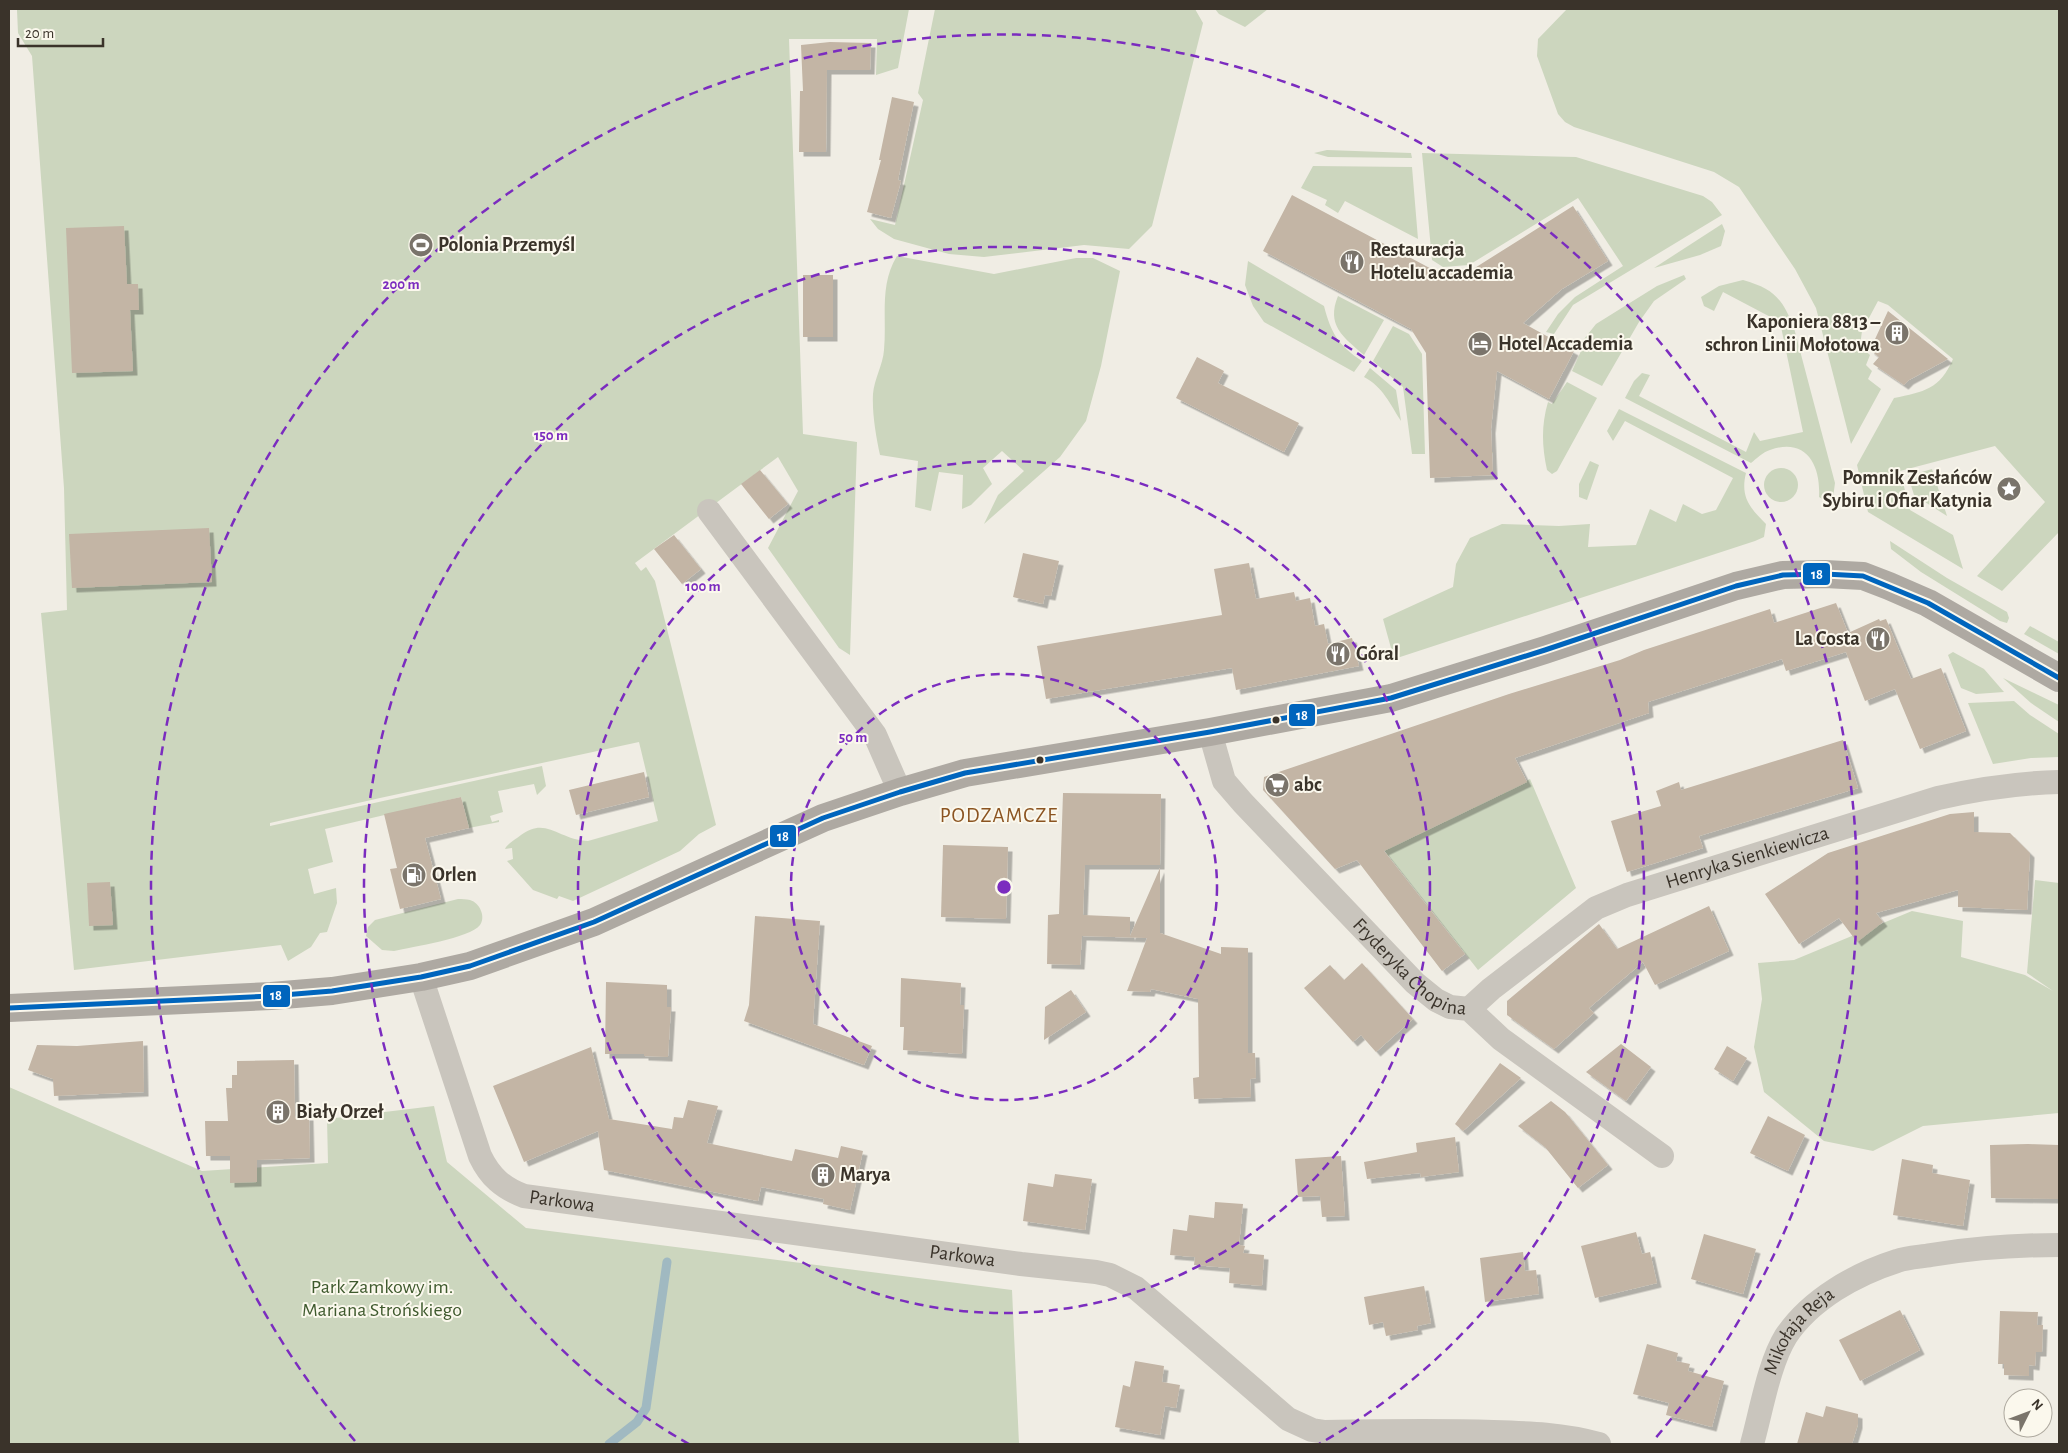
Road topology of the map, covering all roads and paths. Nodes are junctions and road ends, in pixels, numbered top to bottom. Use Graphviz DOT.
graph roads {
  1 [pos="709,511"];
  2 [pos="2059,678"];
  3 [pos="1210,732"];
  4 [pos="2059,782"];
  5 [pos="900,792"];
  6 [pos="421,977"];
  7 [pos="9,1008"];
  8 [pos="1469,1009"];
  9 [pos="1662,1156"];
  10 [pos="2059,1245"];
  11 [pos="1599,1444"];
  12 [pos="1752,1444"];
  1 -- 5 [label="street"];
  2 -- 3 [label="main road"];
  3 -- 5 [label="main road"];
  3 -- 8 [label="street, Fryderyka Chopina"];
  4 -- 8 [label="street, Henryka Sienkiewicza"];
  5 -- 6 [label="main road"];
  6 -- 7 [label="main road"];
  6 -- 11 [label="street, Parkowa"];
  8 -- 9 [label="street, Fryderyka Chopina"];
  10 -- 12 [label="street, Mikołaja Reja"];
}
